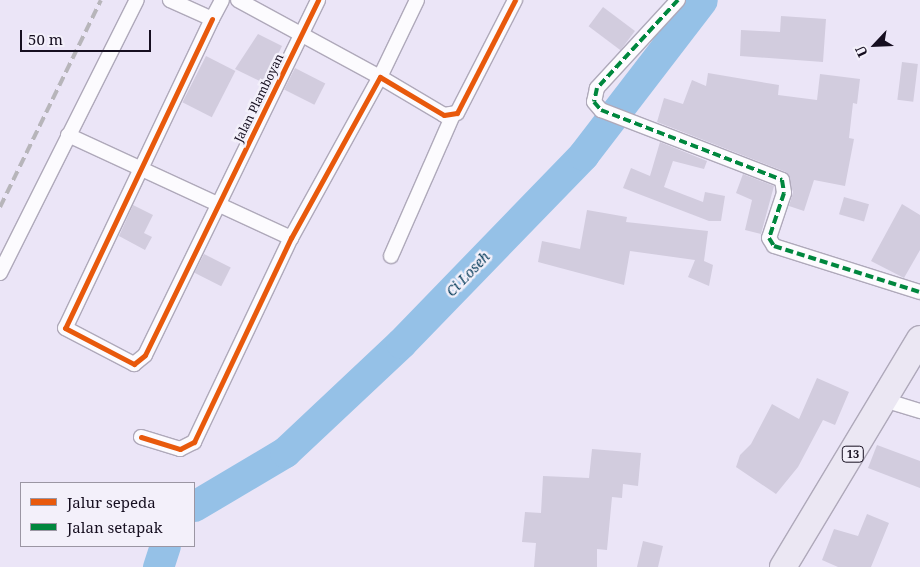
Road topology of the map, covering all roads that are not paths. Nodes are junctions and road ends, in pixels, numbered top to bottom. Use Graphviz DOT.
graph roads {
  1 [pos="137,0"];
  2 [pos="170,0"];
  3 [pos="222,0"];
  4 [pos="238,0"];
  5 [pos="318,0"];
  6 [pos="417,0"];
  7 [pos="515,0"];
  8 [pos="678,0"];
  9 [pos="212,19"];
  10 [pos="301,33"];
  11 [pos="380,77"];
  12 [pos="452,115"];
  13 [pos="68,135"];
  14 [pos="141,168"];
  15 [pos="218,205"];
  16 [pos="290,238"];
  17 [pos="391,256"];
  18 [pos="0,273"];
  19 [pos="920,292"];
  20 [pos="920,339"];
  21 [pos="884,400"];
  22 [pos="920,411"];
  23 [pos="140,436"];
  24 [pos="783,567"];
  1 -- 13 [label="street"];
  2 -- 9 [label="street"];
  3 -- 9 [label="street"];
  4 -- 10 [label="street"];
  5 -- 10 [label="street, Jalan Plamboyan"];
  6 -- 11 [label="street"];
  7 -- 12 [label="street"];
  8 -- 19 [label="street"];
  9 -- 14 [label="street"];
  10 -- 11 [label="street"];
  10 -- 15 [label="street, Jalan Plamboyan"];
  11 -- 12 [label="street"];
  11 -- 16 [label="street"];
  12 -- 17 [label="street"];
  13 -- 14 [label="street"];
  13 -- 18 [label="street"];
  14 -- 15 [label="street"];
  14 -- 15 [label="street, Jalan Plamboyan"];
  15 -- 16 [label="street"];
  16 -- 23 [label="street"];
  20 -- 21 [label="highway, 13"];
  21 -- 22 [label="street"];
  21 -- 24 [label="highway, 13"];
}
